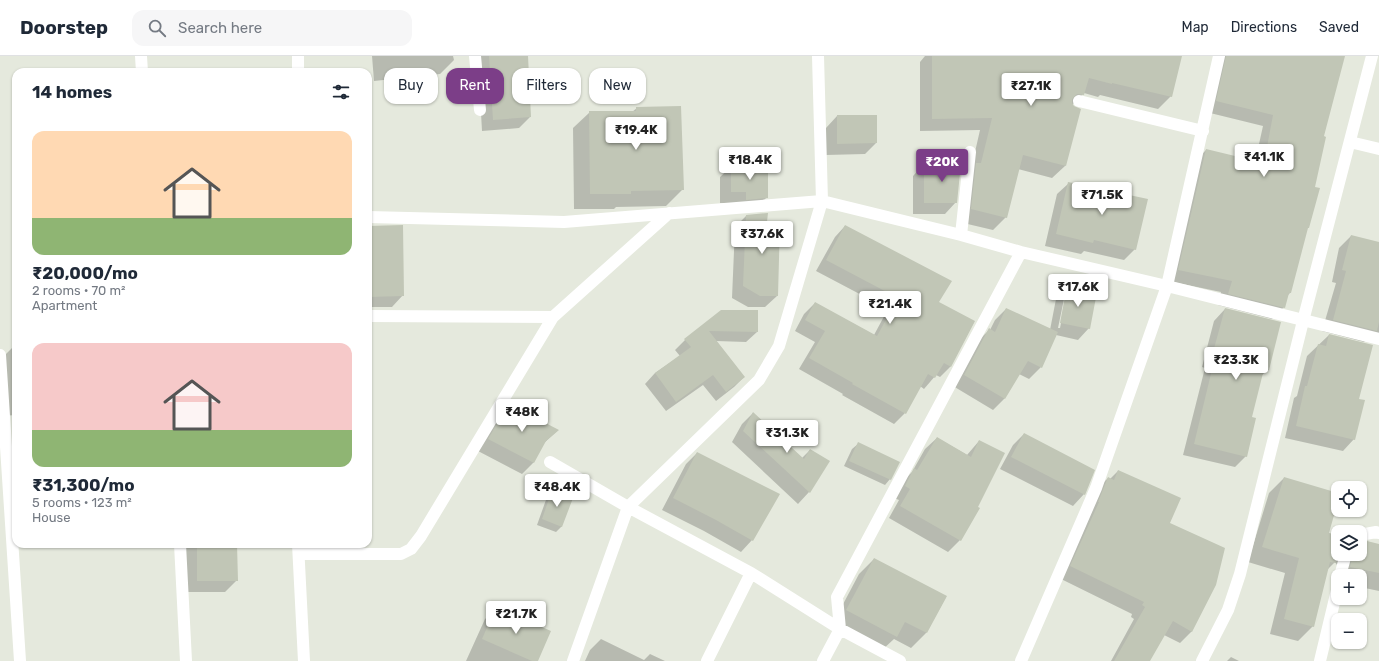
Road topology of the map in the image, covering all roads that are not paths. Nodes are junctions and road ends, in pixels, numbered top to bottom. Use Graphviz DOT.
graph roads {
  1 [pos="141,56"];
  2 [pos="298,56"];
  3 [pos="475,56"];
  4 [pos="818,56"];
  5 [pos="1219,56"];
  6 [pos="1372,56"];
  7 [pos="142,68"];
  8 [pos="298,68"];
  9 [pos="1079,101"];
  10 [pos="480,110"];
  11 [pos="1203,130"];
  12 [pos="1350,142"];
  13 [pos="1379,148"];
  14 [pos="970,152"];
  15 [pos="822,201"];
  16 [pos="669,213"];
  17 [pos="372,217"];
  18 [pos="961,235"];
  19 [pos="1021,252"];
  20 [pos="1167,286"];
  21 [pos="372,316"];
  22 [pos="553,317"];
  23 [pos="1303,321"];
  24 [pos="1379,339"];
  25 [pos="0,356"];
  26 [pos="550,462"];
  27 [pos="8,479"];
  28 [pos="628,507"];
  29 [pos="1379,533"];
  30 [pos="1367,534"];
  31 [pos="12,540"];
  32 [pos="13,548"];
  33 [pos="180,548"];
  34 [pos="298,549"];
  35 [pos="751,573"];
  36 [pos="1333,605"];
  37 [pos="840,629"];
  38 [pos="20,661"];
  39 [pos="186,661"];
  40 [pos="304,661"];
  41 [pos="573,661"];
  42 [pos="707,661"];
  43 [pos="823,661"];
  44 [pos="900,661"];
  45 [pos="1021,661"];
  46 [pos="1202,661"];
  47 [pos="1320,661"];
  1 -- 7 [label="street"];
  2 -- 8 [label="street"];
  3 -- 10 [label="street"];
  4 -- 15 [label="street"];
  5 -- 11 [label="street"];
  6 -- 12 [label="street"];
  9 -- 11 [label="street"];
  11 -- 20 [label="street"];
  12 -- 13 [label="street"];
  12 -- 23 [label="street"];
  14 -- 18 [label="street"];
  15 -- 16 [label="street"];
  15 -- 18 [label="street"];
  15 -- 28 [label="street"];
  16 -- 17 [label="street"];
  16 -- 22 [label="street"];
  18 -- 19 [label="street"];
  19 -- 20 [label="street"];
  19 -- 37 [label="street"];
  20 -- 23 [label="street"];
  20 -- 45 [label="street"];
  21 -- 22 [label="street"];
  22 -- 34 [label="street"];
  23 -- 24 [label="street"];
  23 -- 46 [label="street"];
  25 -- 27 [label="street"];
  26 -- 28 [label="street"];
  27 -- 31 [label="street"];
  28 -- 35 [label="street"];
  28 -- 41 [label="street"];
  29 -- 30 [label="street"];
  32 -- 38 [label="street"];
  33 -- 39 [label="street"];
  34 -- 40 [label="street"];
  35 -- 37 [label="street"];
  35 -- 42 [label="street"];
  36 -- 47 [label="street"];
  37 -- 43 [label="street"];
  37 -- 44 [label="street"];
}
